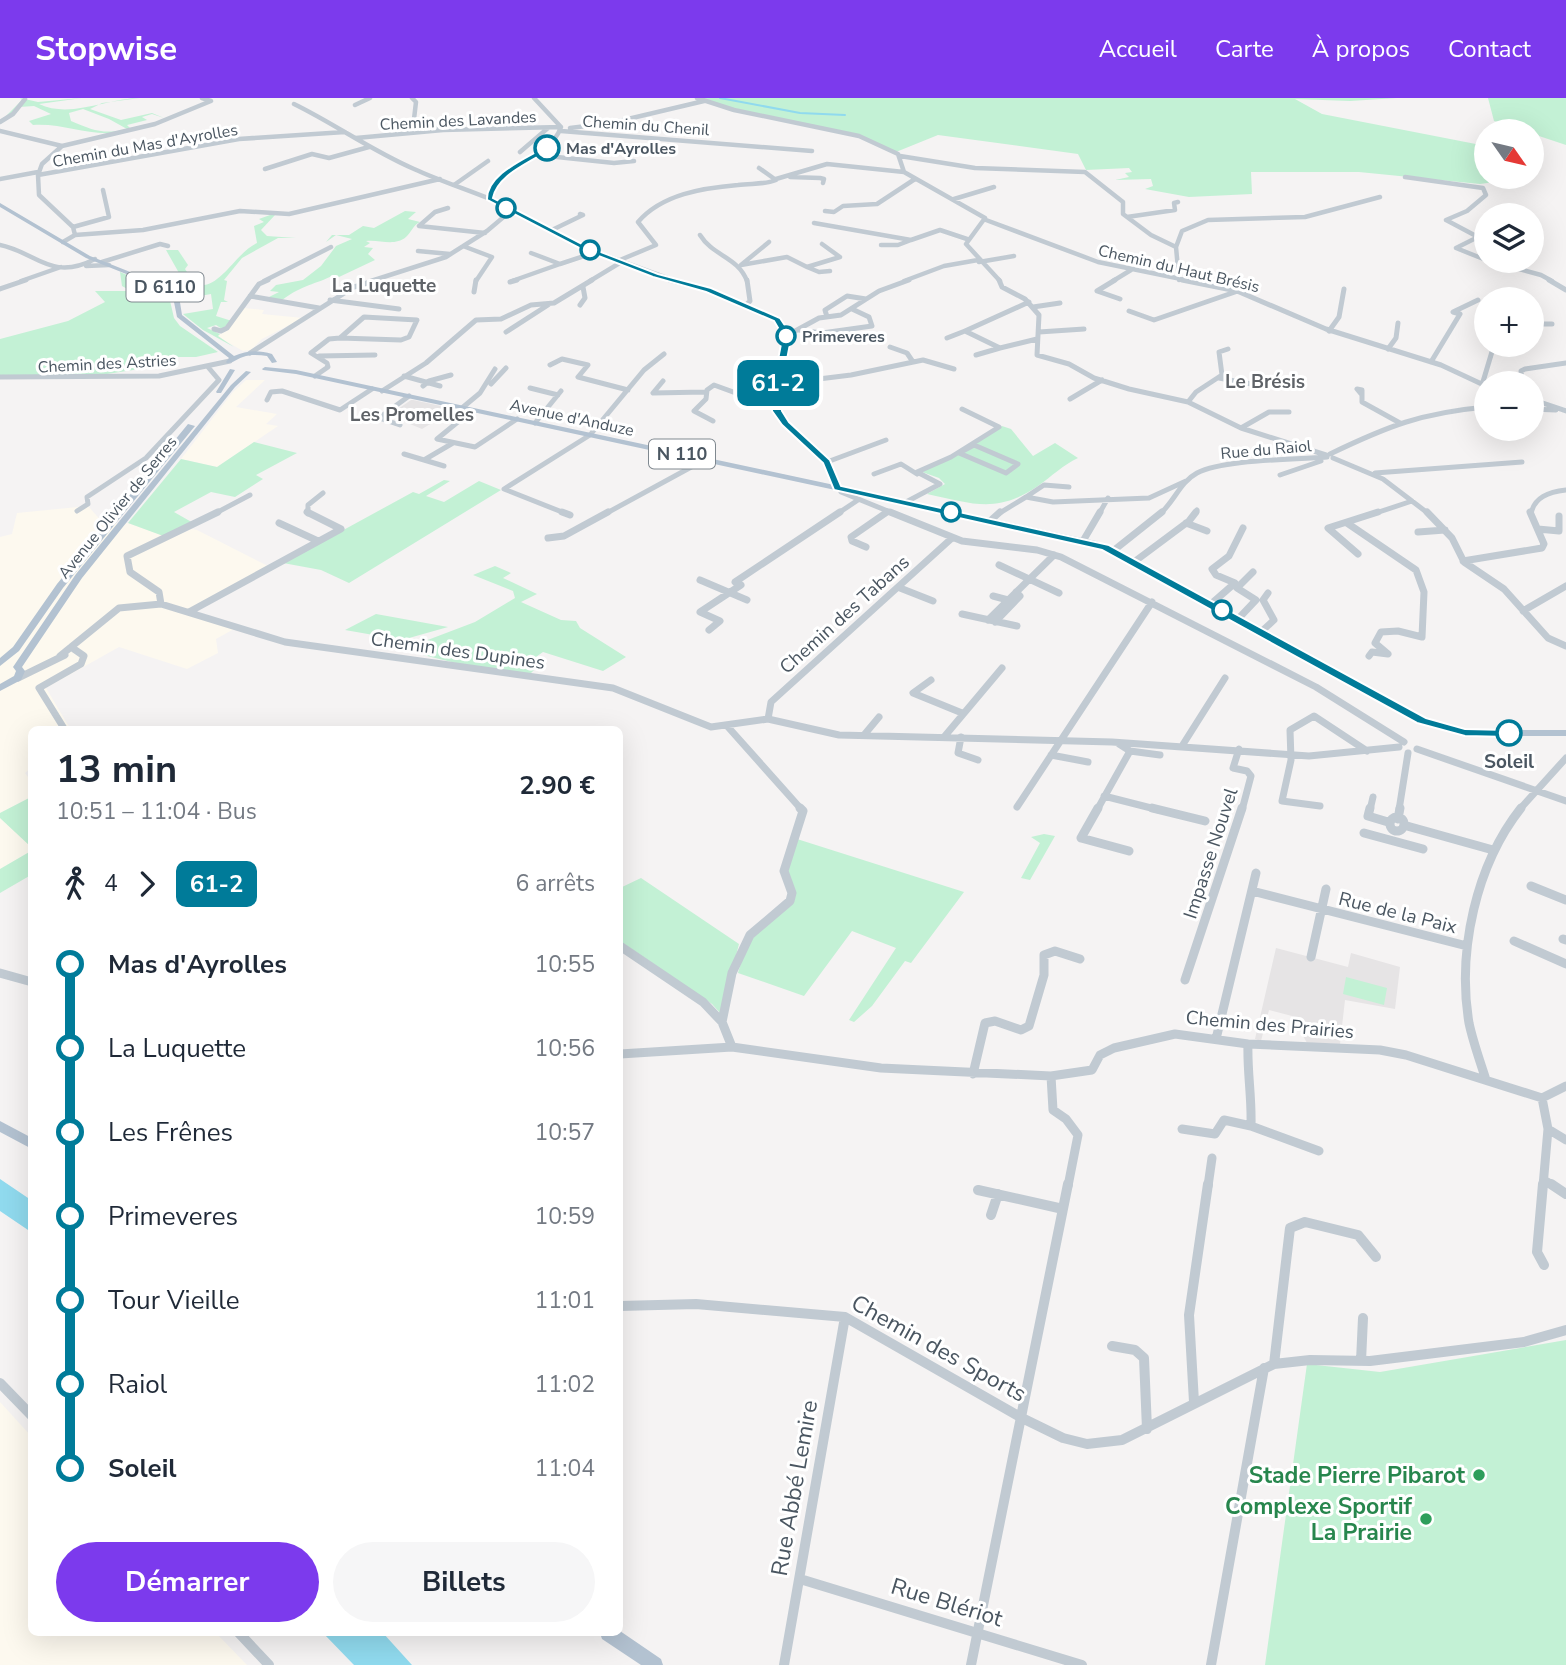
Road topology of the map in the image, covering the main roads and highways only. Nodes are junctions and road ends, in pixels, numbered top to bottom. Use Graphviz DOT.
graph roads {
  1 [pos="0,205"];
  2 [pos="198,332"];
  3 [pos="248,353"];
  4 [pos="274,362"];
  5 [pos="231,364"];
  6 [pos="265,369"];
  7 [pos="248,372"];
  8 [pos="296,372"];
  9 [pos="0,664"];
  10 [pos="19,672"];
  11 [pos="0,688"];
  12 [pos="1566,733"];
  13 [pos="0,1126"];
  14 [pos="28,1142"];
  15 [pos="612,1636"];
  16 [pos="655,1665"];
  1 -- 2 [label="main road, D 6110"];
  2 -- 3 [label="main road, D 6110"];
  2 -- 5 [label="main road, D 6110"];
  3 -- 4 [label="main road"];
  3 -- 5 [label="main road"];
  4 -- 6 [label="main road"];
  4 -- 8 [label="main road, Avenue d'Anduze / N 110"];
  5 -- 7 [label="main road"];
  5 -- 9 [label="main road, Avenue Olivier de Serres"];
  6 -- 7 [label="main road"];
  6 -- 8 [label="main road, Avenue d'Anduze / N 110"];
  7 -- 10 [label="main road, Avenue Olivier de Serres"];
  8 -- 12 [label="main road, Avenue d'Anduze / N 110"];
  9 -- 10 [label="main road"];
  10 -- 11 [label="main road"];
  13 -- 14 [label="main road"];
  15 -- 16 [label="main road"];
}
